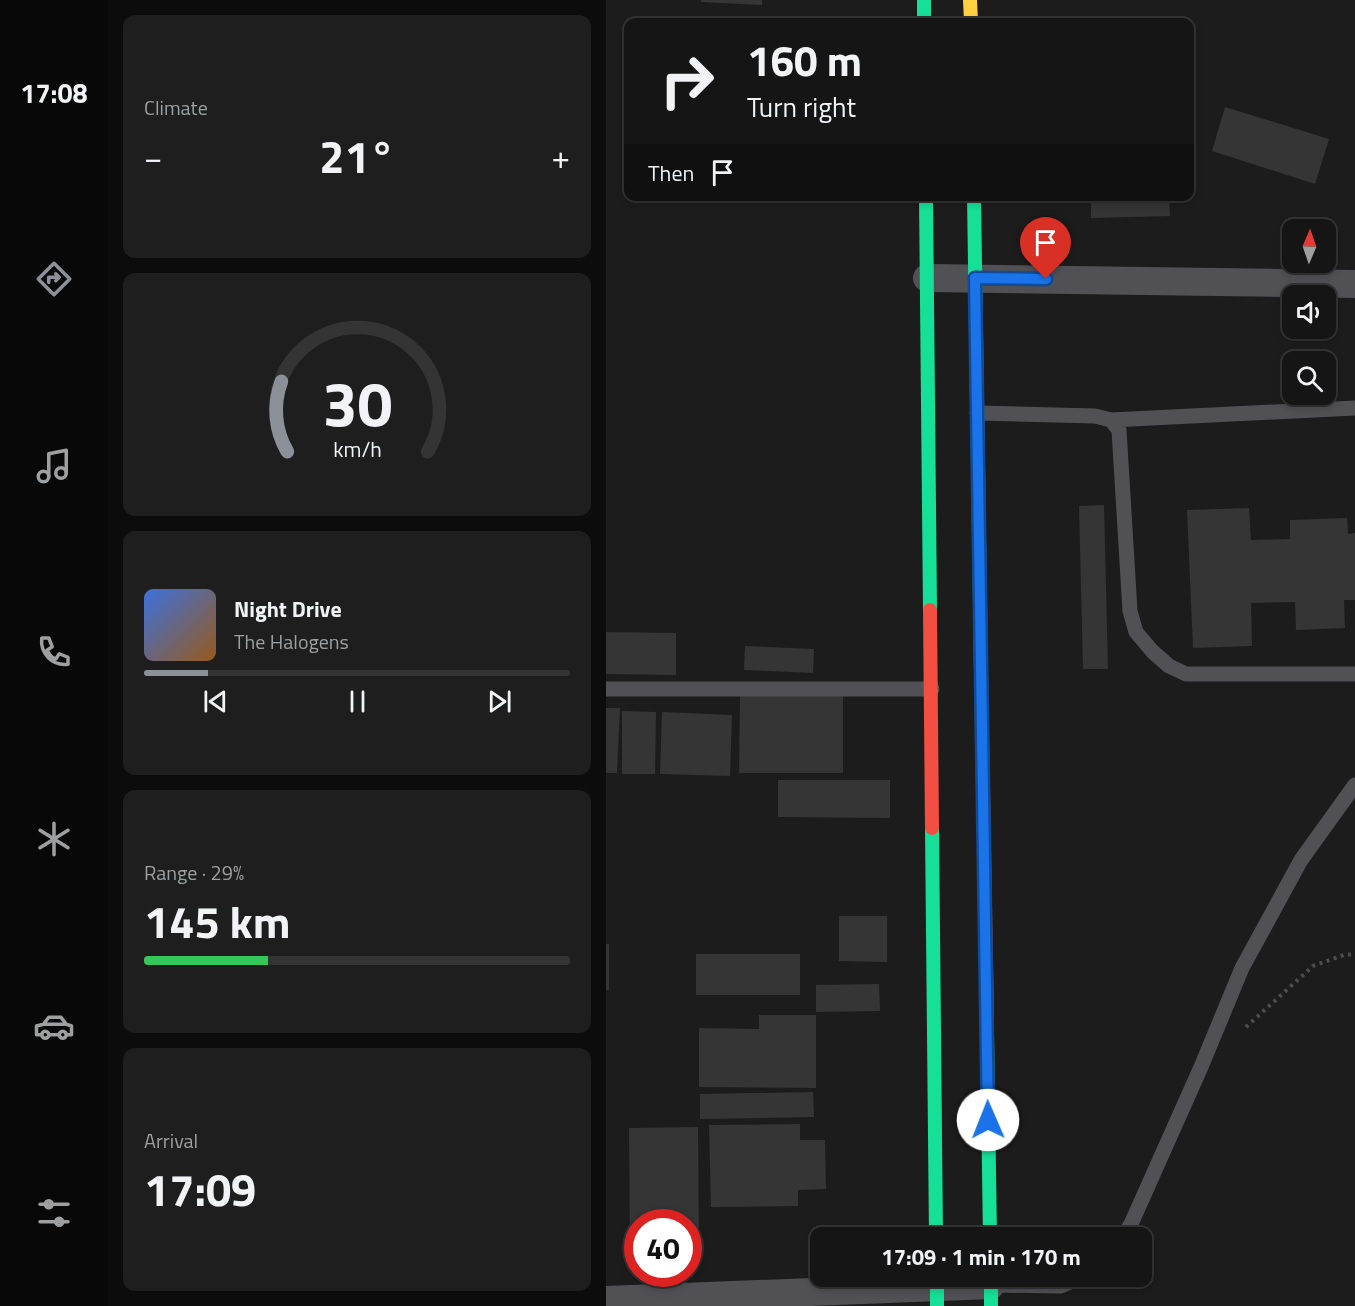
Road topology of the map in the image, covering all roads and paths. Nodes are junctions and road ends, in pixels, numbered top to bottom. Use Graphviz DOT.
graph roads {
  1 [pos="924,0"];
  2 [pos="970,0"];
  3 [pos="924,18"];
  4 [pos="971,18"];
  5 [pos="926,201"];
  6 [pos="974,201"];
  7 [pos="975,278"];
  8 [pos="927,279"];
  9 [pos="1355,284"];
  10 [pos="1355,408"];
  11 [pos="977,413"];
  12 [pos="1111,420"];
  13 [pos="1355,674"];
  14 [pos="606,689"];
  15 [pos="932,689"];
  16 [pos="1355,784"];
  17 [pos="1355,954"];
  18 [pos="1244,1028"];
  19 [pos="936,1227"];
  20 [pos="990,1227"];
  21 [pos="1129,1227"];
  22 [pos="1038,1287"];
  23 [pos="991,1289"];
  24 [pos="937,1290"];
  25 [pos="606,1300"];
  1 -- 3 [label="street"];
  2 -- 4 [label="street"];
  5 -- 8 [label="street"];
  6 -- 7 [label="street"];
  7 -- 8 [label="street"];
  7 -- 9 [label="street"];
  7 -- 11 [label="street"];
  8 -- 15 [label="street"];
  10 -- 12 [label="lane"];
  11 -- 12 [label="lane"];
  11 -- 20 [label="street"];
  12 -- 13 [label="lane"];
  14 -- 15 [label="lane"];
  15 -- 19 [label="street"];
  16 -- 21 [label="lane"];
  17 -- 18 [label="path"];
  22 -- 23 [label="lane"];
  23 -- 24 [label="street"];
  24 -- 25 [label="street"];
}
